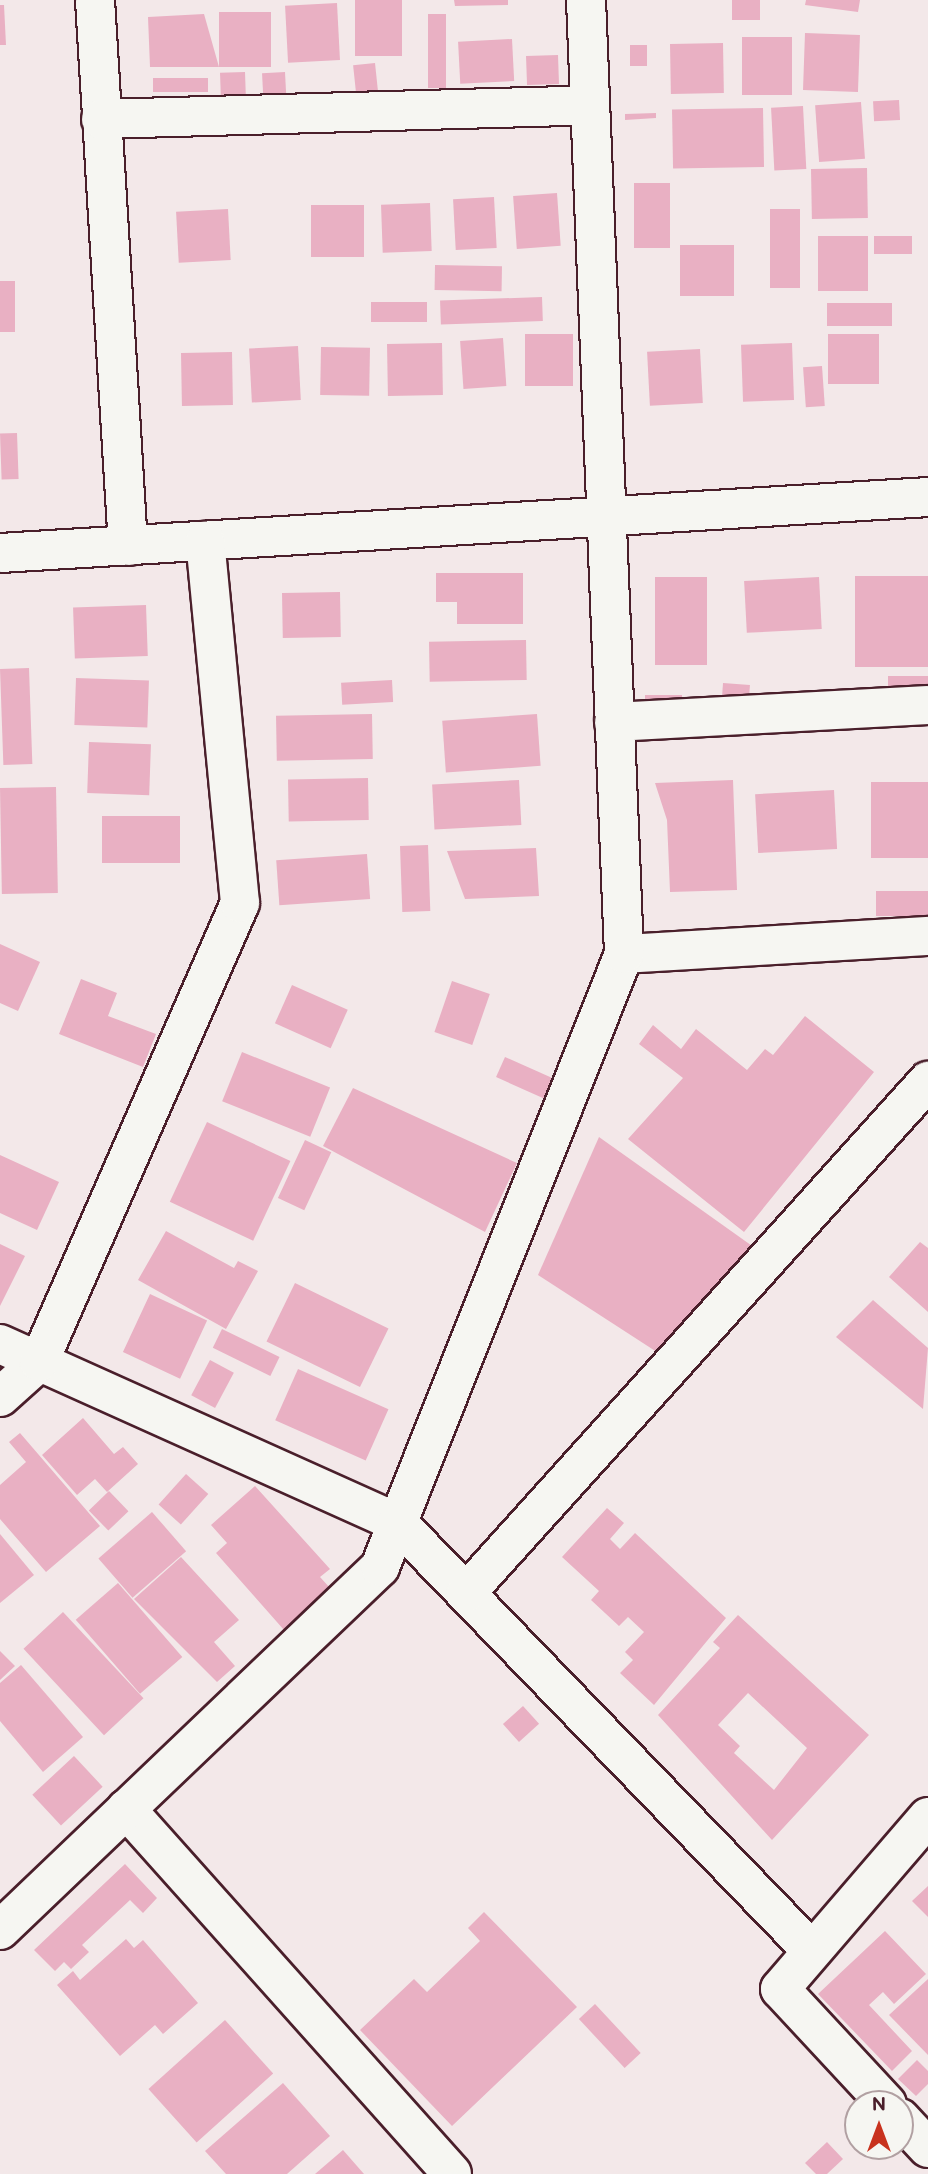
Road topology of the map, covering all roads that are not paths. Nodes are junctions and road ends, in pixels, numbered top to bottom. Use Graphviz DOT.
graph roads {
  1 [pos="95,0"];
  2 [pos="586,0"];
  3 [pos="588,105"];
  4 [pos="101,119"];
  5 [pos="928,497"];
  6 [pos="606,516"];
  7 [pos="205,541"];
  8 [pos="128,546"];
  9 [pos="0,554"];
  10 [pos="928,705"];
  11 [pos="614,722"];
  12 [pos="928,936"];
  13 [pos="624,954"];
  14 [pos="928,1081"];
  15 [pos="0,1344"];
  16 [pos="39,1362"];
  17 [pos="0,1397"];
  18 [pos="398,1523"];
  19 [pos="466,1594"];
  20 [pos="126,1809"];
  21 [pos="928,1817"];
  22 [pos="0,1930"];
  23 [pos="812,1951"];
  24 [pos="874,2090"];
  25 [pos="914,2133"];
  26 [pos="928,2148"];
  27 [pos="928,2169"];
  28 [pos="452,2174"];
  29 [pos="922,2174"];
  1 -- 4 [label="street"];
  2 -- 3 [label="street"];
  3 -- 4 [label="street"];
  3 -- 6 [label="street"];
  4 -- 8 [label="street"];
  5 -- 6 [label="street"];
  6 -- 7 [label="street"];
  6 -- 11 [label="street"];
  7 -- 8 [label="street"];
  7 -- 16 [label="street"];
  8 -- 9 [label="street"];
  10 -- 11 [label="street"];
  11 -- 13 [label="street"];
  12 -- 13 [label="street"];
  13 -- 18 [label="street"];
  14 -- 19 [label="street"];
  15 -- 16 [label="street"];
  16 -- 17 [label="street"];
  16 -- 18 [label="street"];
  18 -- 19 [label="street"];
  18 -- 20 [label="street"];
  19 -- 23 [label="street"];
  20 -- 22 [label="street"];
  20 -- 28 [label="street"];
  21 -- 23 [label="street"];
  23 -- 24 [label="street"];
  25 -- 26 [label="street"];
  27 -- 29 [label="street"];
}
